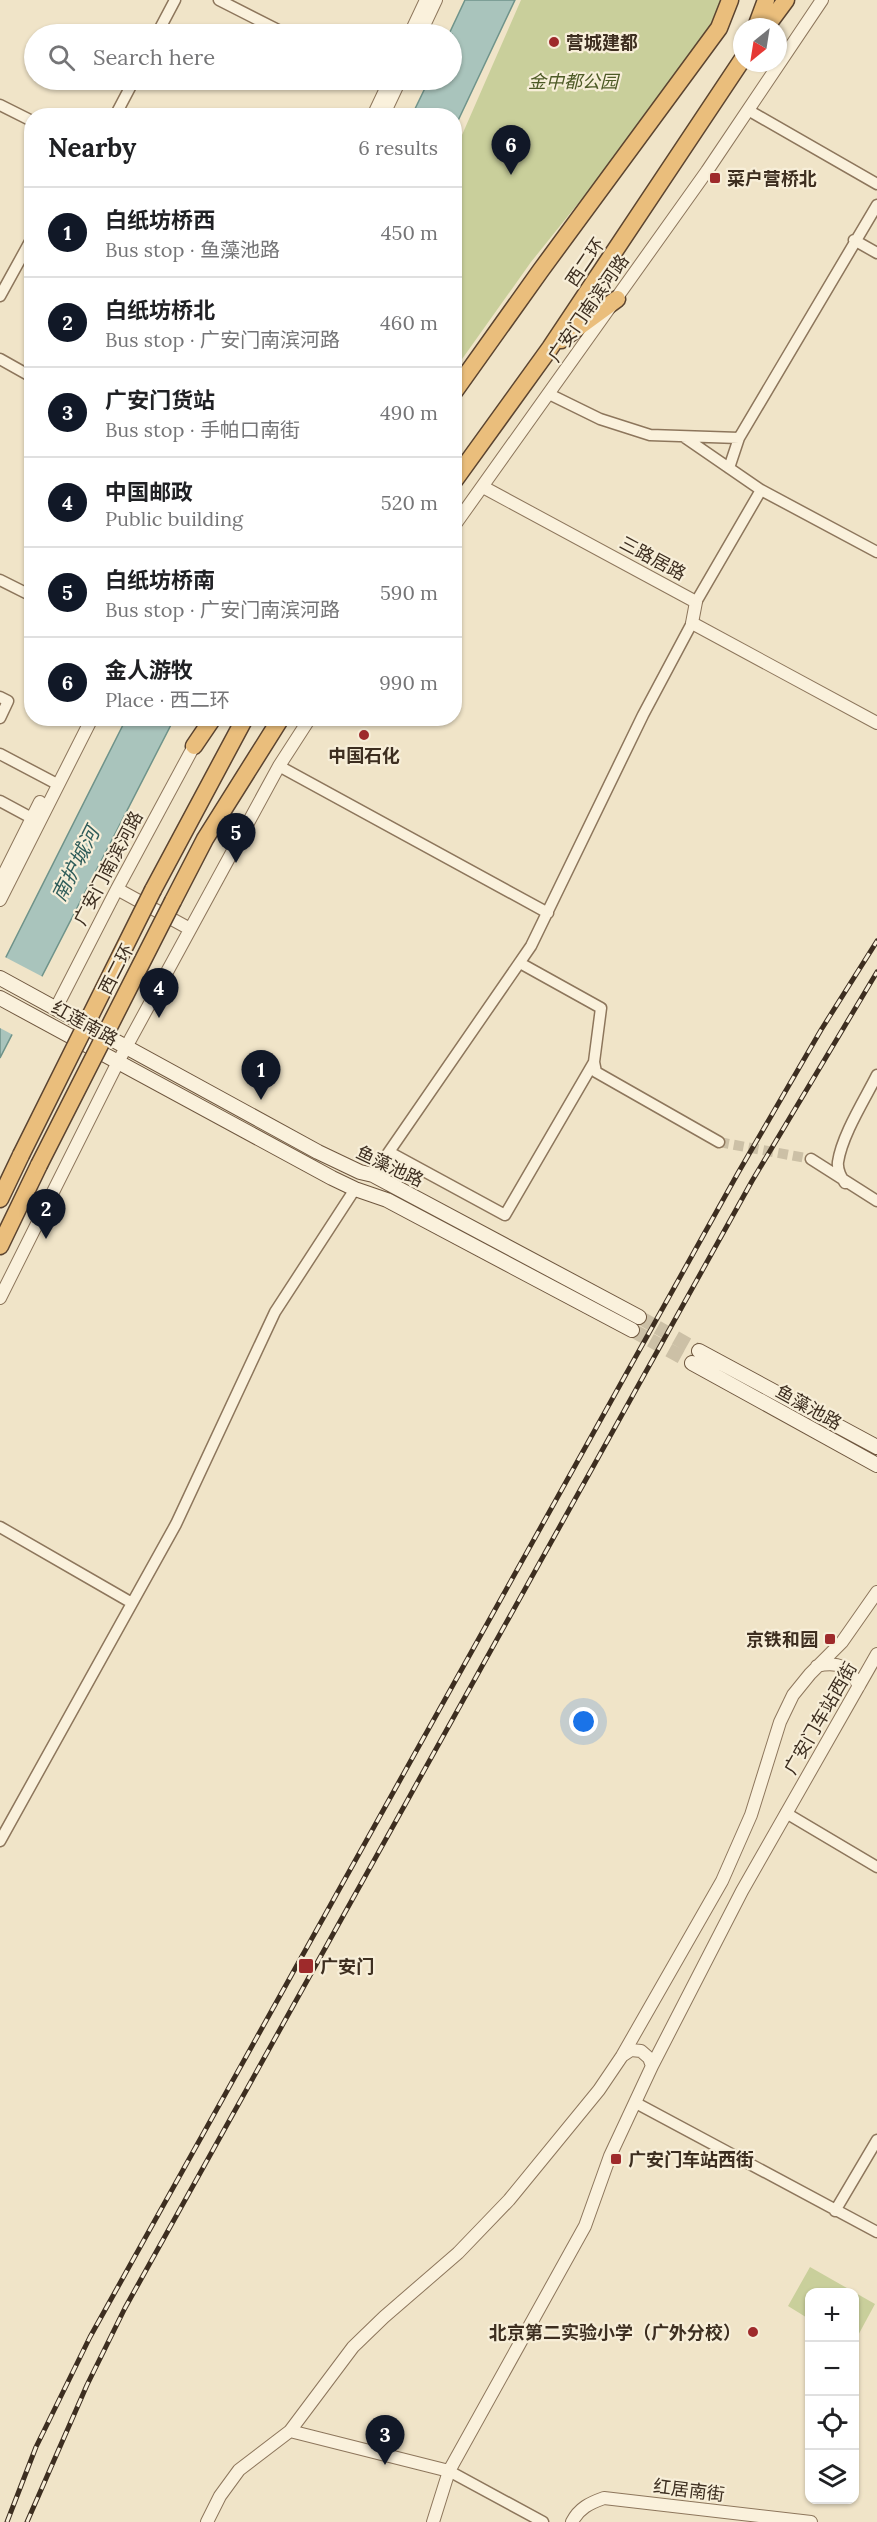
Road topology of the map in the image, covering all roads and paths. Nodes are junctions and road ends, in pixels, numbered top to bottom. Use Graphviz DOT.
graph roads {
  1 [pos="175,0"];
  2 [pos="219,0"];
  3 [pos="426,0"];
  4 [pos="436,0"];
  5 [pos="730,0"];
  6 [pos="741,0"];
  7 [pos="766,0"];
  8 [pos="822,0"];
  9 [pos="786,1"];
  10 [pos="759,18"];
  11 [pos="773,18"];
  12 [pos="162,24"];
  13 [pos="266,24"];
  14 [pos="415,24"];
  15 [pos="425,24"];
  16 [pos="719,28"];
  17 [pos="734,72"];
  18 [pos="129,90"];
  19 [pos="389,90"];
  20 [pos="391,90"];
  21 [pos="0,105"];
  22 [pos="119,108"];
  23 [pos="378,108"];
  24 [pos="386,108"];
  25 [pos="748,110"];
  26 [pos="24,117"];
  27 [pos="877,184"];
  28 [pos="877,205"];
  29 [pos="854,240"];
  30 [pos="24,252"];
  31 [pos="877,253"];
  32 [pos="0,296"];
  33 [pos="617,299"];
  34 [pos="550,348"];
  35 [pos="0,359"];
  36 [pos="24,372"];
  37 [pos="462,381"];
  38 [pos="549,394"];
  39 [pos="684,436"];
  40 [pos="739,438"];
  41 [pos="729,468"];
  42 [pos="462,470"];
  43 [pos="483,487"];
  44 [pos="761,490"];
  45 [pos="462,515"];
  46 [pos="877,552"];
  47 [pos="0,580"];
  48 [pos="24,592"];
  49 [pos="696,602"];
  50 [pos="692,623"];
  51 [pos="0,697"];
  52 [pos="0,718"];
  53 [pos="877,723"];
  54 [pos="79,726"];
  55 [pos="87,726"];
  56 [pos="208,726"];
  57 [pos="241,726"];
  58 [pos="276,726"];
  59 [pos="305,726"];
  60 [pos="194,746"];
  61 [pos="0,754"];
  62 [pos="279,766"];
  63 [pos="54,782"];
  64 [pos="0,801"];
  65 [pos="36,821"];
  66 [pos="0,882"];
  67 [pos="117,889"];
  68 [pos="0,900"];
  69 [pos="548,913"];
  70 [pos="190,929"];
  71 [pos="520,963"];
  72 [pos="0,978"];
  73 [pos="0,998"];
  74 [pos="56,1008"];
  75 [pos="126,1047"];
  76 [pos="118,1062"];
  77 [pos="594,1062"];
  78 [pos="877,1075"];
  79 [pos="719,1142"];
  80 [pos="389,1152"];
  81 [pos="811,1159"];
  82 [pos="373,1175"];
  83 [pos="845,1183"];
  84 [pos="355,1189"];
  85 [pos="0,1199"];
  86 [pos="877,1202"];
  87 [pos="0,1246"];
  88 [pos="0,1298"];
  89 [pos="639,1317"];
  90 [pos="632,1330"];
  91 [pos="877,1447"];
  92 [pos="877,1465"];
  93 [pos="0,1527"];
  94 [pos="877,1592"];
  95 [pos="132,1603"];
  96 [pos="877,1654"];
  97 [pos="817,1667"];
  98 [pos="860,1686"];
  99 [pos="786,1813"];
  100 [pos="0,1841"];
  101 [pos="877,1867"];
  102 [pos="722,1881"];
  103 [pos="741,1891"];
  104 [pos="622,2056"];
  105 [pos="652,2066"];
  106 [pos="636,2103"];
  107 [pos="877,2140"];
  108 [pos="835,2211"];
  109 [pos="877,2232"];
  110 [pos="290,2432"];
  111 [pos="449,2471"];
  112 [pos="207,2522"];
  113 [pos="433,2522"];
  114 [pos="543,2522"];
  115 [pos="572,2522"];
  116 [pos="811,2522"];
  1 -- 12 [label="street"];
  2 -- 13 [label="street"];
  3 -- 14 [label="street"];
  4 -- 15 [label="street"];
  5 -- 16 [label="highway, 西二环"];
  6 -- 16 [label="highway"];
  7 -- 10 [label="highway"];
  8 -- 25 [label="street, 广安门南滨河路"];
  9 -- 11 [label="highway"];
  16 -- 37 [label="highway, 西二环"];
  17 -- 34 [label="highway, 西二环"];
  18 -- 22 [label="street"];
  19 -- 23 [label="street"];
  20 -- 24 [label="street"];
  21 -- 26 [label="street"];
  25 -- 27 [label="street"];
  25 -- 33 [label="street, 广安门南滨河路"];
  28 -- 29 [label="street"];
  29 -- 31 [label="street"];
  29 -- 40 [label="street"];
  30 -- 32 [label="street"];
  33 -- 34 [label="highway"];
  33 -- 38 [label="street, 广安门南滨河路"];
  34 -- 42 [label="highway, 西二环"];
  35 -- 36 [label="street"];
  38 -- 39 [label="street"];
  38 -- 43 [label="street, 广安门南滨河路"];
  39 -- 40 [label="street"];
  39 -- 41 [label="street"];
  40 -- 41 [label="street"];
  41 -- 44 [label="street"];
  43 -- 45 [label="street, 广安门南滨河路"];
  43 -- 49 [label="street, 三路居路"];
  44 -- 46 [label="street"];
  44 -- 49 [label="street"];
  47 -- 48 [label="street"];
  49 -- 50 [label="street, 三路居路"];
  50 -- 53 [label="street"];
  50 -- 69 [label="street"];
  51 -- 52 [label="street"];
  54 -- 63 [label="street"];
  55 -- 63 [label="street"];
  56 -- 60 [label="highway"];
  57 -- 85 [label="highway, 西二环, bridge"];
  58 -- 87 [label="highway, 西二环, bridge"];
  59 -- 62 [label="street"];
  60 -- 67 [label="street, 广安门南滨河路"];
  61 -- 63 [label="street"];
  62 -- 69 [label="street"];
  62 -- 70 [label="street"];
  63 -- 65 [label="street"];
  64 -- 65 [label="street"];
  65 -- 66 [label="street"];
  65 -- 68 [label="street"];
  67 -- 70 [label="street"];
  67 -- 74 [label="street, 广安门南滨河路"];
  69 -- 71 [label="street"];
  70 -- 75 [label="street"];
  71 -- 77 [label="street"];
  71 -- 80 [label="street"];
  72 -- 74 [label="main road, 红莲南路"];
  73 -- 76 [label="main road, 红莲南路"];
  74 -- 75 [label="main road, 红莲南路"];
  75 -- 76 [label="street"];
  75 -- 82 [label="main road, 鱼藻池路"];
  76 -- 84 [label="main road, 鱼藻池路"];
  76 -- 88 [label="street"];
  77 -- 79 [label="street"];
  77 -- 80 [label="street"];
  78 -- 83 [label="street"];
  80 -- 82 [label="street"];
  81 -- 83 [label="street"];
  82 -- 89 [label="main road, 鱼藻池路"];
  83 -- 86 [label="street"];
  84 -- 90 [label="main road, 鱼藻池路"];
  84 -- 95 [label="street"];
  91 -- 92 [label="main road, 鱼藻池路"];
  93 -- 95 [label="street"];
  94 -- 97 [label="street, 广安门车站西街"];
  95 -- 100 [label="street"];
  96 -- 98 [label="street, 广安门车站西街"];
  97 -- 98 [label="street"];
  97 -- 102 [label="street, 广安门车站西街"];
  98 -- 99 [label="street, 广安门车站西街"];
  99 -- 101 [label="street"];
  99 -- 103 [label="street, 广安门车站西街"];
  102 -- 103 [label="street"];
  102 -- 104 [label="street, 广安门车站西街"];
  103 -- 105 [label="street, 广安门车站西街"];
  104 -- 105 [label="street"];
  104 -- 110 [label="street, 广安门车站西街"];
  105 -- 106 [label="street, 广安门车站西街"];
  106 -- 108 [label="street"];
  106 -- 111 [label="street, 广安门车站西街"];
  107 -- 108 [label="street"];
  108 -- 109 [label="street"];
  110 -- 111 [label="street"];
  110 -- 112 [label="street, 广安门车站西街"];
  111 -- 113 [label="street, 广安门车站西街"];
  111 -- 114 [label="street"];
  115 -- 116 [label="street, 红居南街"];
}
